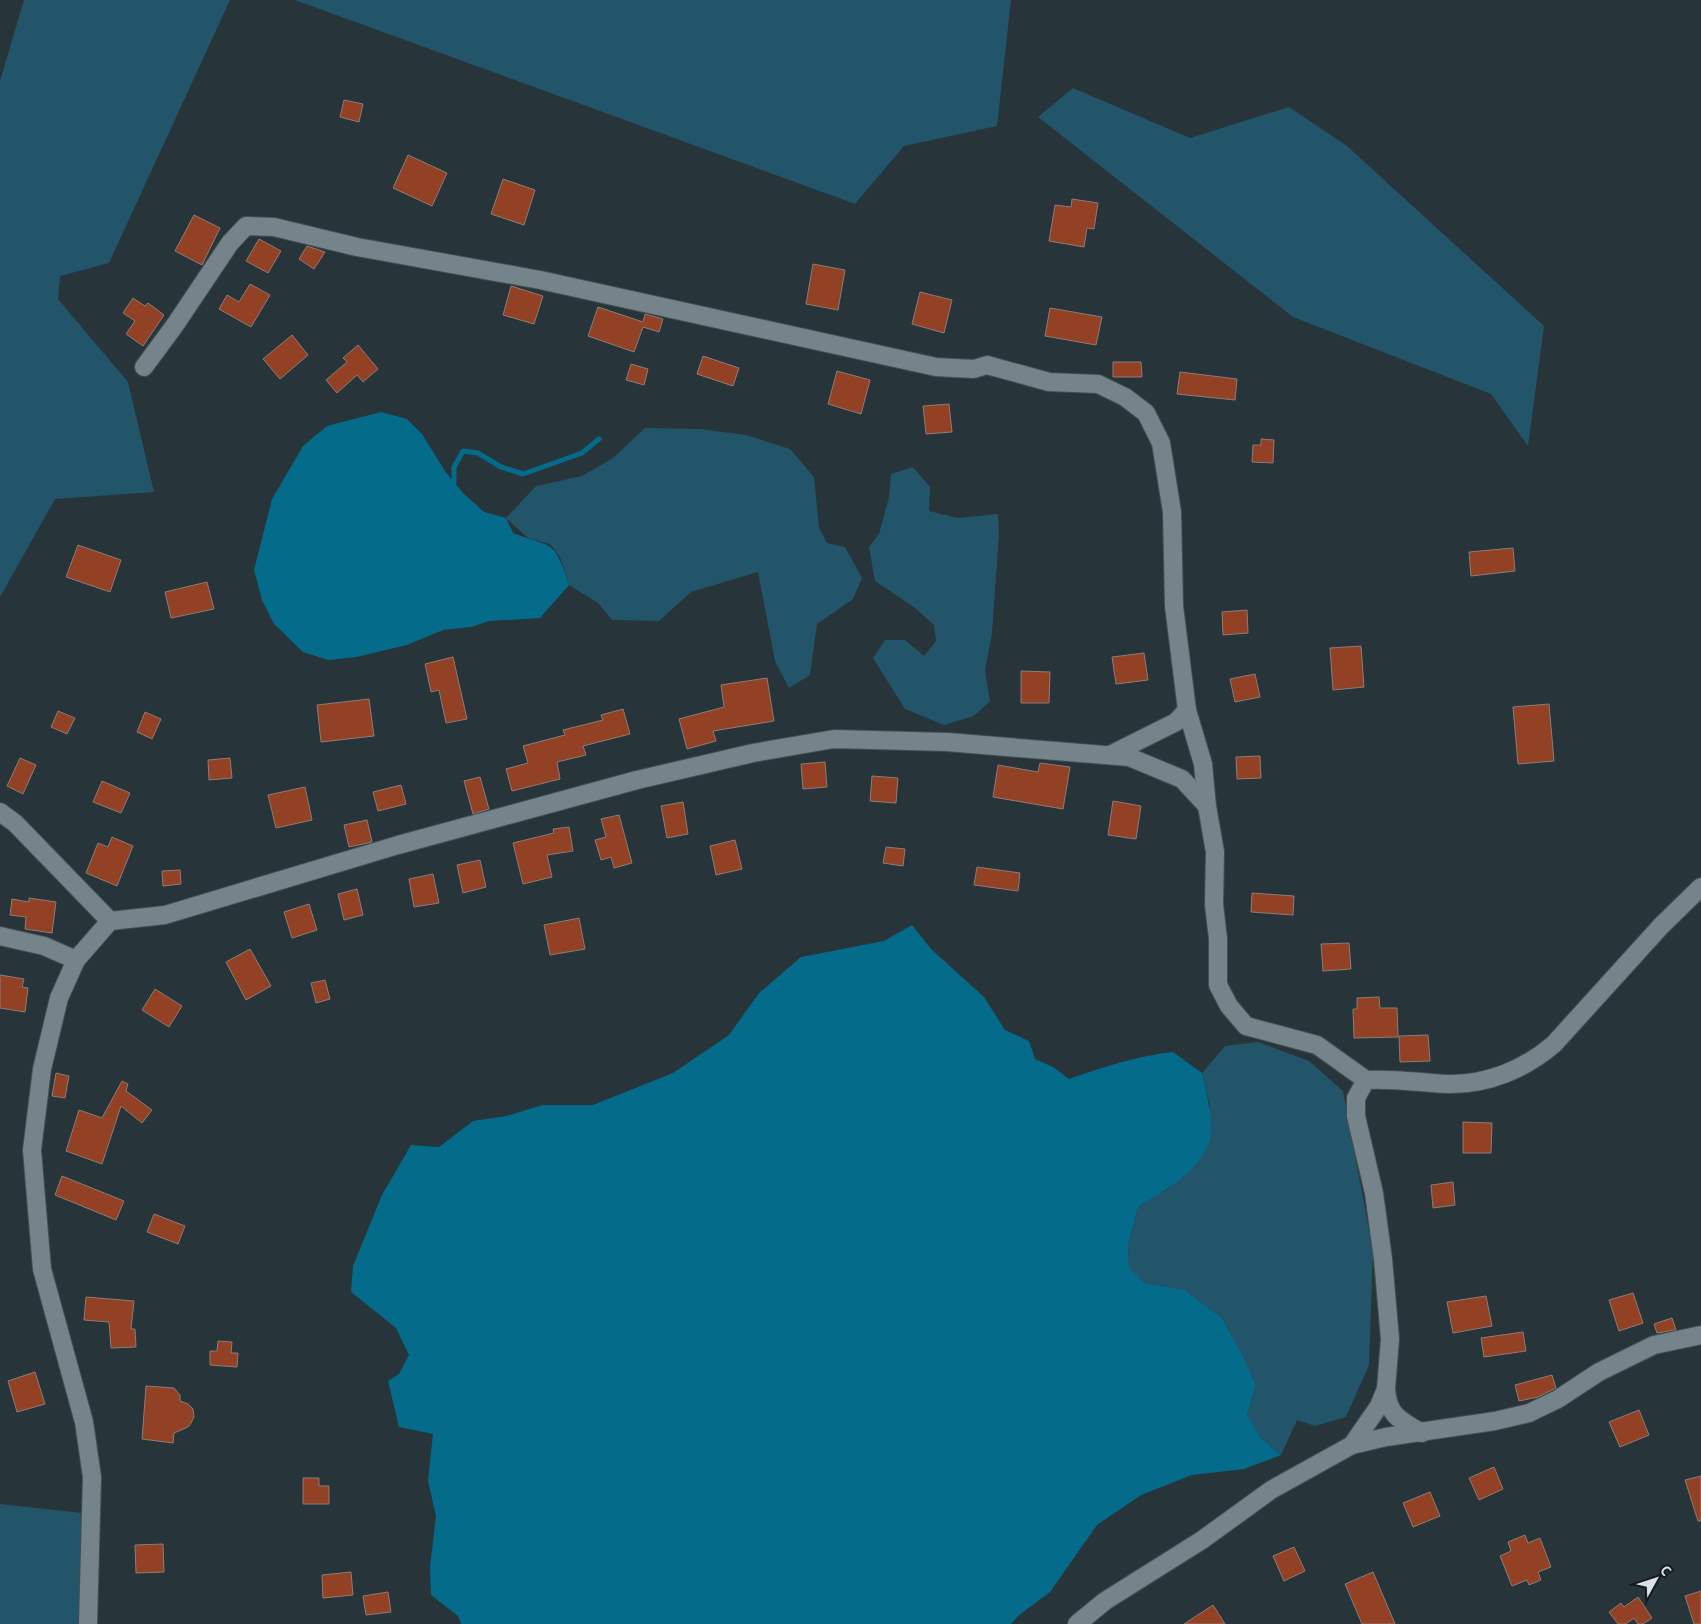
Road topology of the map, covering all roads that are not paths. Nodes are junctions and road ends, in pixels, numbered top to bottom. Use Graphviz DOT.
graph roads {
  1 [pos="144,367"];
  2 [pos="1186,710"];
  3 [pos="1110,755"];
  4 [pos="1207,806"];
  5 [pos="0,812"];
  6 [pos="1701,887"];
  7 [pos="110,921"];
  8 [pos="0,936"];
  9 [pos="76,960"];
  10 [pos="1366,1080"];
  11 [pos="1701,1335"];
  12 [pos="1386,1389"];
  13 [pos="1422,1433"];
  14 [pos="1352,1445"];
  15 [pos="88,1624"];
  16 [pos="1077,1624"];
  1 -- 2 [label="street"];
  2 -- 3 [label="street"];
  2 -- 4 [label="street"];
  3 -- 4 [label="street"];
  3 -- 7 [label="street"];
  4 -- 10 [label="street"];
  5 -- 7 [label="street"];
  6 -- 10 [label="street"];
  7 -- 9 [label="street"];
  8 -- 9 [label="street"];
  9 -- 15 [label="street"];
  10 -- 12 [label="street"];
  11 -- 13 [label="street"];
  12 -- 13 [label="street"];
  12 -- 14 [label="street"];
  13 -- 14 [label="street"];
  14 -- 16 [label="street"];
}
